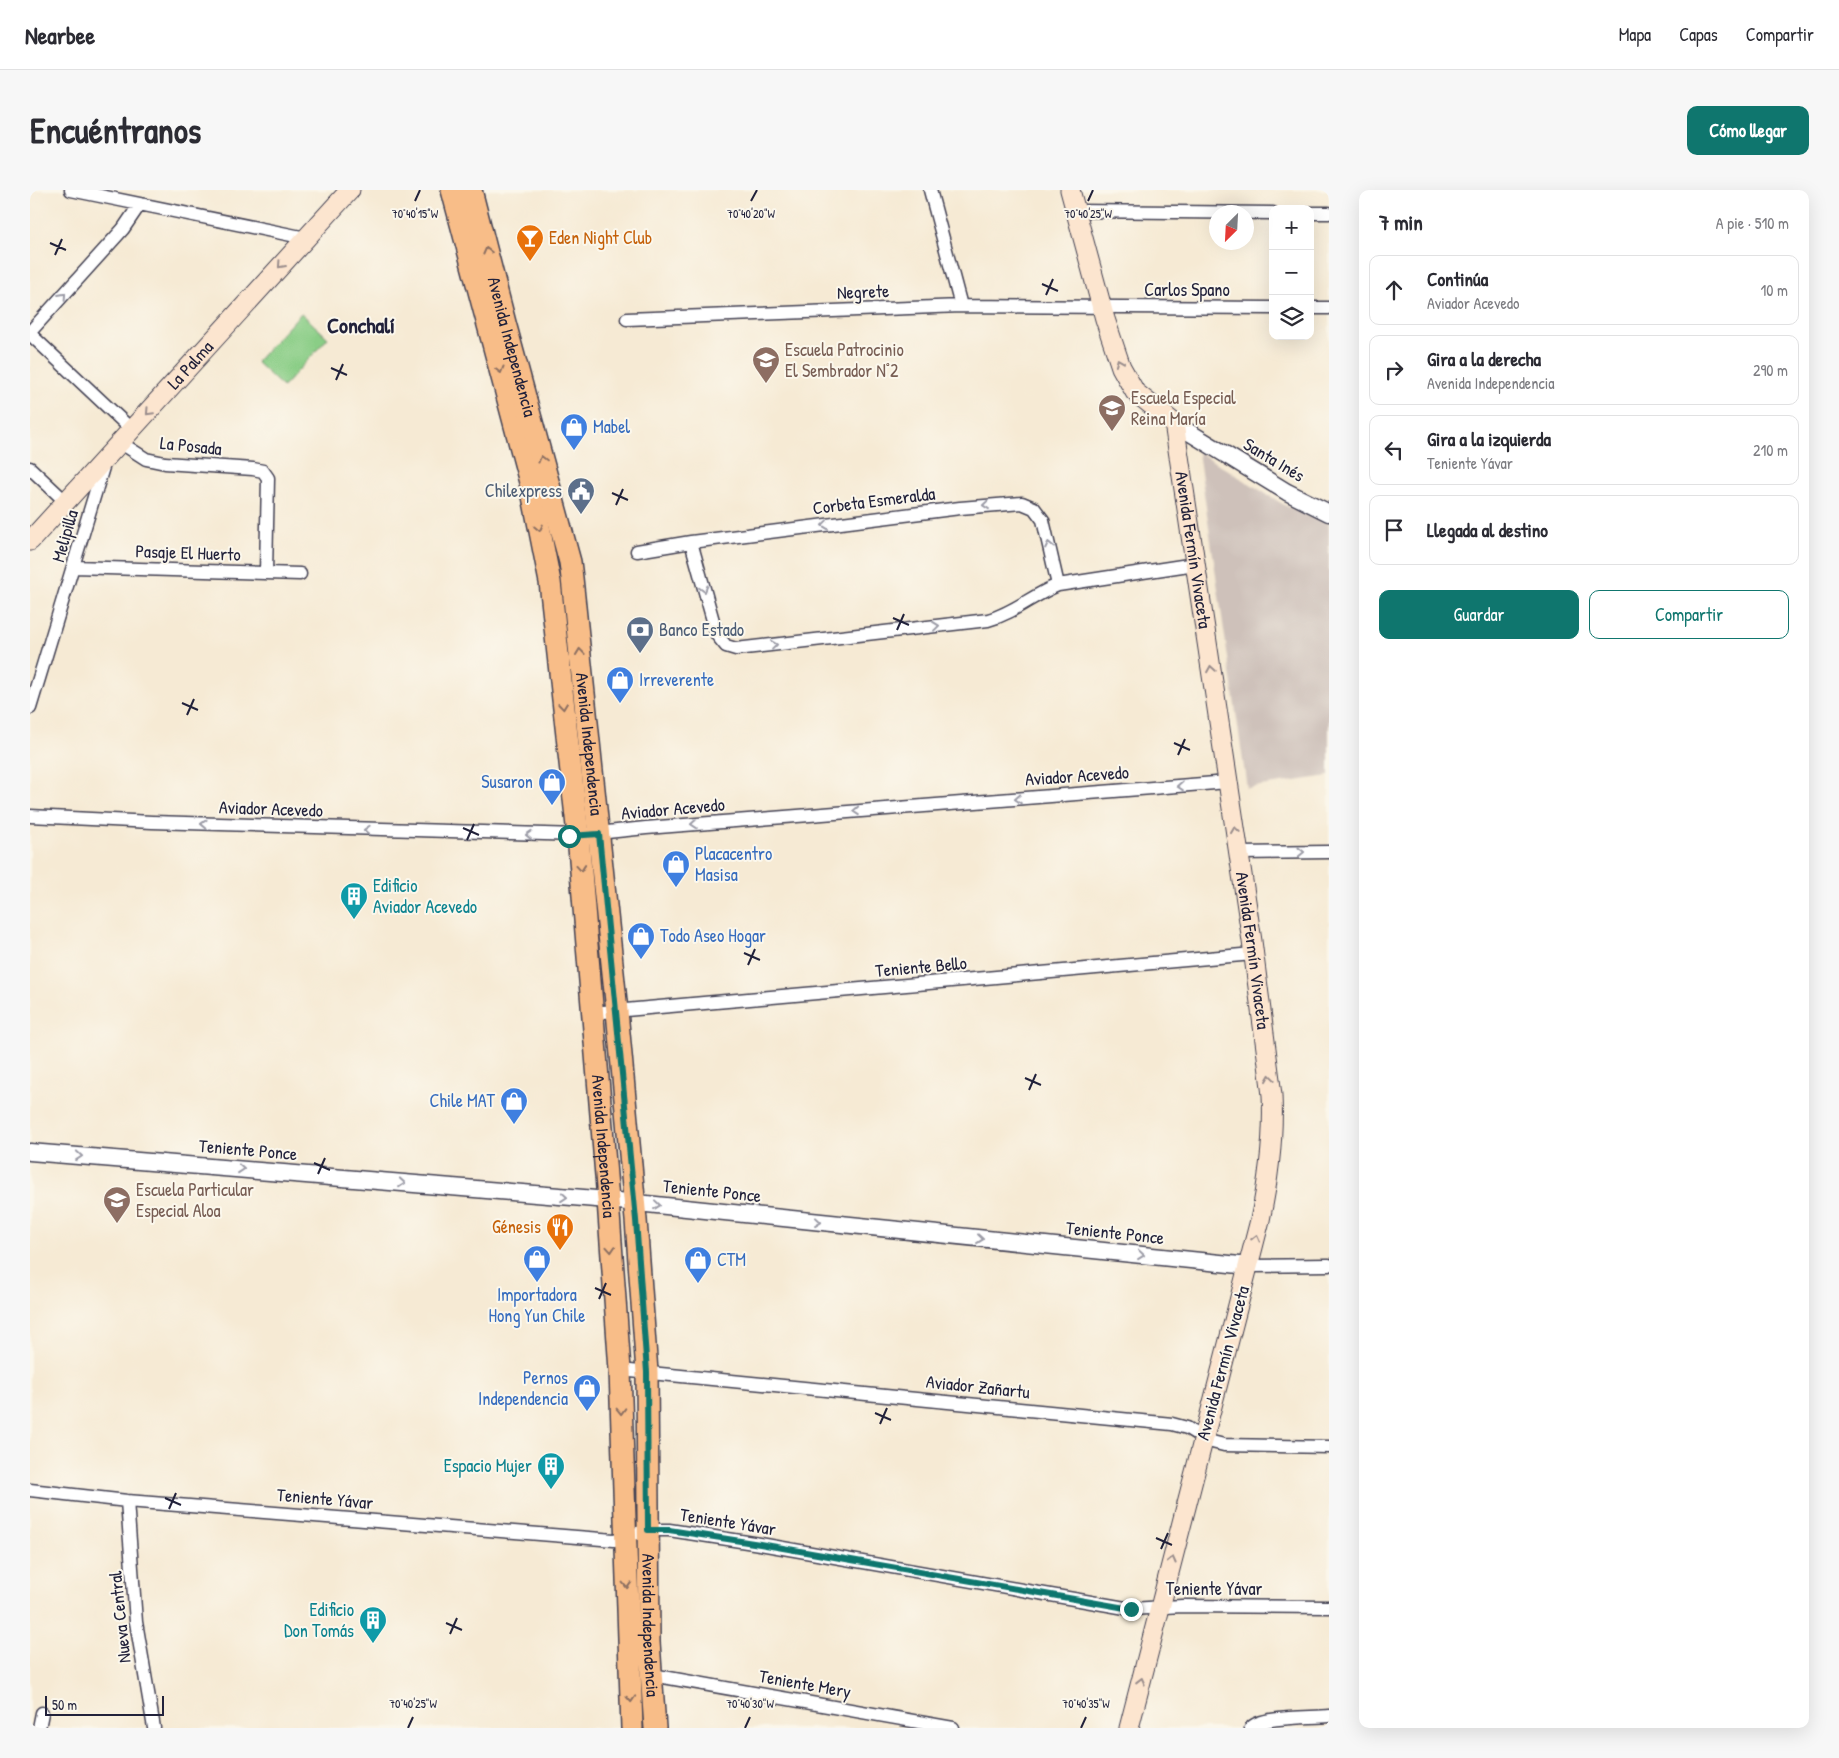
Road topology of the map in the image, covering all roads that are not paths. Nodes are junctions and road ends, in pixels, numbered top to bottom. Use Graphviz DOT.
graph roads {
  1 [pos="71,190"];
  2 [pos="350,190"];
  3 [pos="452,190"];
  4 [pos="471,190"];
  5 [pos="930,190"];
  6 [pos="1070,190"];
  7 [pos="140,204"];
  8 [pos="1076,210"];
  9 [pos="1269,212"];
  10 [pos="1314,213"];
  11 [pos="1329,213"];
  12 [pos="306,238"];
  13 [pos="961,306"];
  14 [pos="1102,306"];
  15 [pos="1269,308"];
  16 [pos="1314,308"];
  17 [pos="1329,308"];
  18 [pos="627,318"];
  19 [pos="30,333"];
  20 [pos="1174,423"];
  21 [pos="126,436"];
  22 [pos="106,459"];
  23 [pos="30,468"];
  24 [pos="66,502"];
  25 [pos="1329,513"];
  26 [pos="30,541"];
  27 [pos="692,542"];
  28 [pos="637,552"];
  29 [pos="1195,564"];
  30 [pos="74,567"];
  31 [pos="266,573"];
  32 [pos="300,574"];
  33 [pos="1058,585"];
  34 [pos="30,708"];
  35 [pos="1228,782"];
  36 [pos="30,816"];
  37 [pos="599,834"];
  38 [pos="578,836"];
  39 [pos="1329,852"];
  40 [pos="1239,853"];
  41 [pos="1254,954"];
  42 [pos="617,1011"];
  43 [pos="592,1013"];
  44 [pos="30,1152"];
  45 [pos="608,1200"];
  46 [pos="635,1203"];
  47 [pos="1249,1266"];
  48 [pos="1329,1266"];
  49 [pos="620,1370"];
  50 [pos="647,1372"];
  51 [pos="1202,1438"];
  52 [pos="1329,1447"];
  53 [pos="30,1490"];
  54 [pos="127,1501"];
  55 [pos="648,1530"];
  56 [pos="626,1536"];
  57 [pos="1160,1607"];
  58 [pos="1329,1607"];
  59 [pos="652,1675"];
  60 [pos="42,1713"];
  61 [pos="1329,1716"];
  62 [pos="39,1728"];
  63 [pos="154,1728"];
  64 [pos="632,1728"];
  65 [pos="656,1728"];
  66 [pos="953,1728"];
  67 [pos="1128,1728"];
  68 [pos="1251,1728"];
  1 -- 7 [label="street"];
  2 -- 12 [label="main road, La Palma"];
  3 -- 38 [label="main road, Avenida Independencia, one-way"];
  37 -- 4 [label="main road, Avenida Independencia, one-way"];
  5 -- 13 [label="street"];
  6 -- 8 [label="main road"];
  7 -- 12 [label="street"];
  19 -- 7 [label="street, one-way"];
  8 -- 9 [label="street"];
  8 -- 14 [label="main road"];
  10 -- 11 [label="street"];
  12 -- 21 [label="main road, La Palma, one-way"];
  13 -- 14 [label="street, Negrete"];
  13 -- 18 [label="street, Negrete"];
  14 -- 15 [label="street, Carlos Spano"];
  20 -- 14 [label="main road, one-way"];
  16 -- 17 [label="street"];
  19 -- 21 [label="street, La Posada"];
  20 -- 25 [label="street, Santa Inés"];
  20 -- 29 [label="main road, Avenida Fermín Vivaceta"];
  21 -- 22 [label="main road, La Palma"];
  21 -- 31 [label="street, La Posada"];
  22 -- 24 [label="main road, La Palma"];
  22 -- 30 [label="street, Melipilla"];
  23 -- 24 [label="street"];
  24 -- 26 [label="main road, La Palma"];
  27 -- 28 [label="street, Corbeta Esmeralda"];
  33 -- 27 [label="street, Corbeta Esmeralda, one-way"];
  27 -- 33 [label="street, one-way"];
  29 -- 33 [label="street"];
  35 -- 29 [label="main road, Avenida Fermín Vivaceta, one-way"];
  30 -- 31 [label="street, Pasaje El Huerto"];
  30 -- 34 [label="street, Melipilla"];
  31 -- 32 [label="street, Pasaje El Huerto"];
  35 -- 37 [label="street, Aviador Acevedo, one-way"];
  40 -- 35 [label="main road, Avenida Fermín Vivaceta, one-way"];
  38 -- 36 [label="street, Aviador Acevedo, one-way"];
  37 -- 38 [label="street, Aviador Acevedo"];
  37 -- 42 [label="main road, Avenida Independencia"];
  38 -- 43 [label="main road, Avenida Independencia, one-way"];
  40 -- 39 [label="street, one-way"];
  40 -- 41 [label="main road, Avenida Fermín Vivaceta"];
  41 -- 42 [label="street, Teniente Bello"];
  47 -- 41 [label="main road, Avenida Fermín Vivaceta, one-way"];
  42 -- 43 [label="street, Teniente Bello"];
  42 -- 46 [label="main road, Avenida Independencia"];
  43 -- 45 [label="main road, Avenida Independencia"];
  44 -- 45 [label="street, Teniente Ponce, one-way"];
  45 -- 46 [label="street, Teniente Ponce"];
  45 -- 49 [label="main road, Avenida Independencia, one-way"];
  46 -- 47 [label="street, Teniente Ponce, one-way"];
  46 -- 50 [label="main road, Avenida Independencia"];
  47 -- 48 [label="street, Teniente Ponce"];
  47 -- 51 [label="main road, Avenida Fermín Vivaceta"];
  49 -- 50 [label="street, Aviador Zañartu"];
  49 -- 56 [label="main road, Avenida Independencia, one-way"];
  50 -- 51 [label="street, Aviador Zañartu"];
  50 -- 55 [label="main road, Avenida Independencia"];
  51 -- 52 [label="street, Aviador Zañartu"];
  57 -- 51 [label="main road, Avenida Fermín Vivaceta, one-way"];
  53 -- 54 [label="street, Teniente Yávar"];
  54 -- 56 [label="street, Teniente Yávar"];
  54 -- 63 [label="street, Nueva Central"];
  55 -- 56 [label="street, Teniente Yávar"];
  55 -- 57 [label="street, Teniente Yávar"];
  55 -- 59 [label="main road, Avenida Independencia"];
  56 -- 64 [label="main road, Avenida Independencia, one-way"];
  57 -- 58 [label="street, Teniente Yávar"];
  67 -- 57 [label="main road, Avenida Fermín Vivaceta, one-way"];
  59 -- 65 [label="main road, Avenida Independencia"];
  59 -- 66 [label="street, Teniente Mery"];
  60 -- 62 [label="street"];
  61 -- 68 [label="street"];
}
